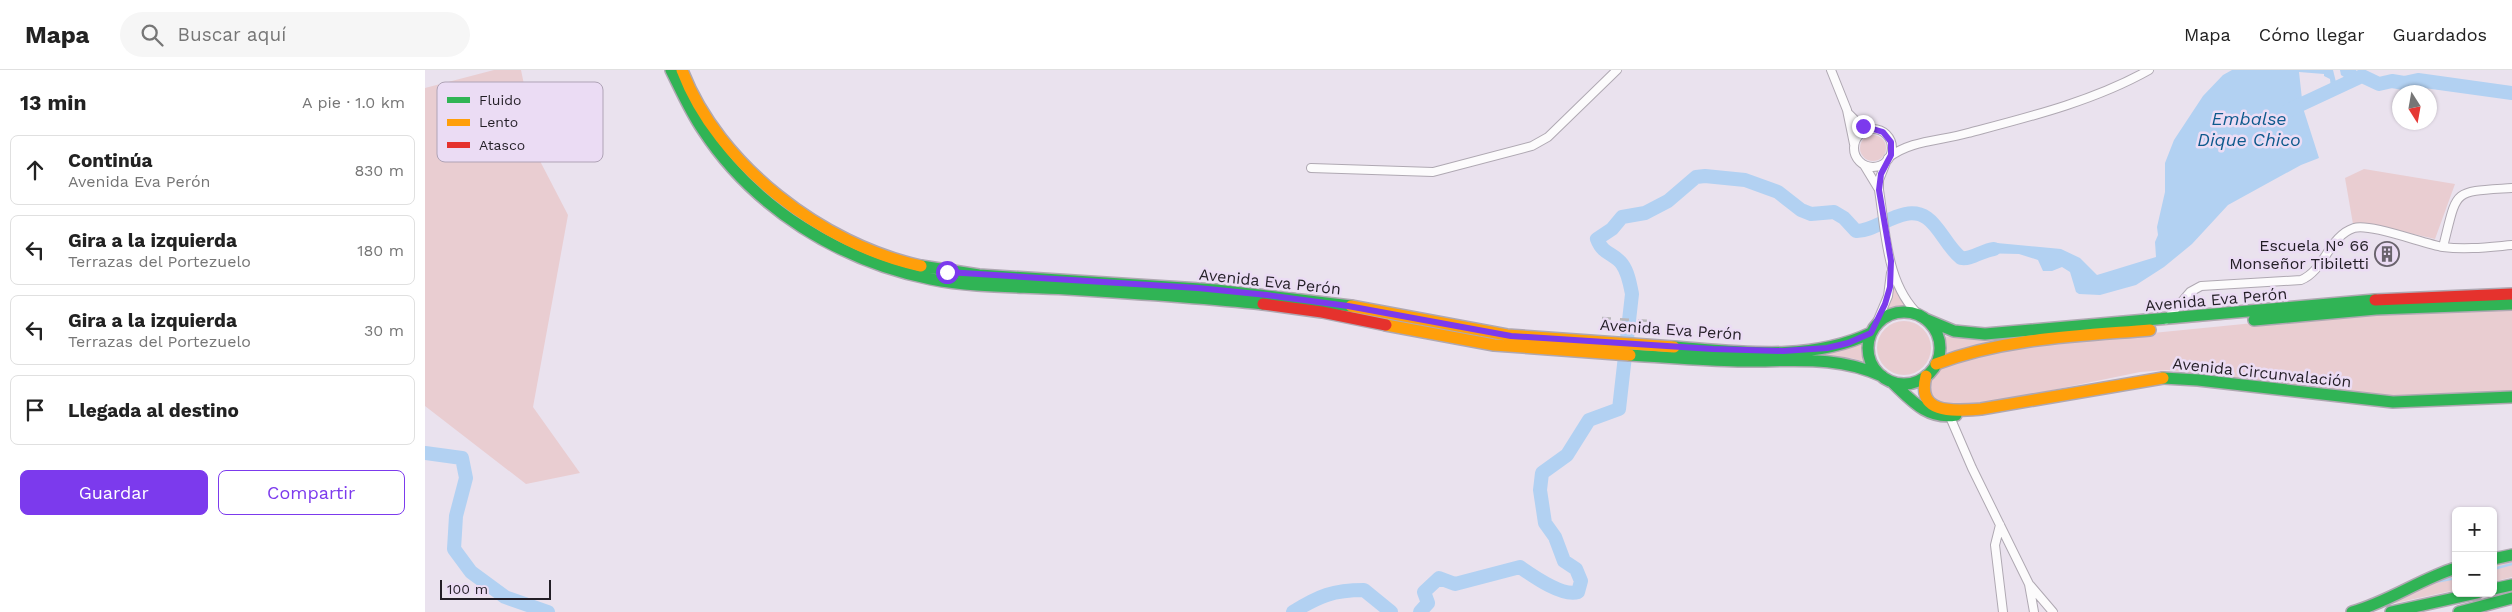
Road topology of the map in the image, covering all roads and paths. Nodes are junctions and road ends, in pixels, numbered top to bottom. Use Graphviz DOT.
graph roads {
  1 [pos="671,70"];
  2 [pos="682,70"];
  3 [pos="1617,70"];
  4 [pos="1831,70"];
  5 [pos="2149,70"];
  6 [pos="1847,110"];
  7 [pos="1870,129"];
  8 [pos="1888,136"];
  9 [pos="1854,146"];
  10 [pos="1909,146"];
  11 [pos="1888,160"];
  12 [pos="1865,165"];
  13 [pos="1311,168"];
  14 [pos="2512,188"];
  15 [pos="1879,190"];
  16 [pos="2512,245"];
  17 [pos="2443,247"];
  18 [pos="1891,261"];
  19 [pos="2512,294"];
  20 [pos="2512,304"];
  21 [pos="1923,318"];
  22 [pos="2166,320"];
  23 [pos="1873,330"];
  24 [pos="1597,346"];
  25 [pos="1655,351"];
  26 [pos="1936,364"];
  27 [pos="1926,376"];
  28 [pos="1887,379"];
  29 [pos="2512,397"];
  30 [pos="1981,409"];
  31 [pos="1951,417"];
  32 [pos="2000,525"];
  33 [pos="2512,555"];
  34 [pos="2497,558"];
  35 [pos="2452,569"];
  36 [pos="2029,584"];
  37 [pos="2512,585"];
  38 [pos="2497,588"];
  39 [pos="2459,597"];
  40 [pos="2512,598"];
  41 [pos="2003,612"];
  42 [pos="2034,612"];
  43 [pos="2053,612"];
  44 [pos="2352,612"];
  45 [pos="2391,612"];
  46 [pos="2459,612"];
  1 -- 24 [label="main road, Avenida Eva Perón"];
  2 -- 24 [label="main road, Avenida Eva Perón"];
  3 -- 13 [label="street"];
  4 -- 6 [label="street"];
  5 -- 10 [label="street"];
  6 -- 7 [label="street"];
  6 -- 9 [label="street"];
  7 -- 8 [label="street"];
  7 -- 9 [label="street"];
  8 -- 10 [label="street"];
  8 -- 11 [label="street"];
  9 -- 12 [label="street"];
  10 -- 11 [label="street"];
  11 -- 12 [label="street"];
  11 -- 15 [label="street"];
  12 -- 15 [label="street"];
  14 -- 17 [label="street"];
  15 -- 18 [label="street"];
  16 -- 17 [label="street"];
  17 -- 22 [label="street"];
  18 -- 21 [label="street"];
  18 -- 23 [label="street"];
  19 -- 22 [label="main road, Avenida Eva Perón"];
  20 -- 26 [label="main road, Avenida Eva Perón"];
  21 -- 22 [label="main road, Avenida Eva Perón"];
  21 -- 23 [label="main road"];
  21 -- 26 [label="main road"];
  23 -- 25 [label="main road, Avenida Eva Perón"];
  23 -- 28 [label="main road"];
  24 -- 25 [label="main road, Avenida Eva Perón"];
  25 -- 28 [label="main road, Avenida Eva Perón"];
  26 -- 27 [label="main road"];
  27 -- 28 [label="main road"];
  27 -- 30 [label="main road, Avenida Circunvalación"];
  28 -- 31 [label="main road, Avenida Circunvalación"];
  29 -- 30 [label="main road, Avenida Circunvalación"];
  30 -- 31 [label="main road, Avenida Circunvalación"];
  31 -- 32 [label="street"];
  32 -- 36 [label="street"];
  32 -- 41 [label="street"];
  33 -- 34 [label="main road"];
  35 -- 44 [label="main road"];
  36 -- 42 [label="street"];
  36 -- 43 [label="street"];
  37 -- 38 [label="main road"];
  39 -- 45 [label="main road"];
  40 -- 46 [label="main road"];
}
